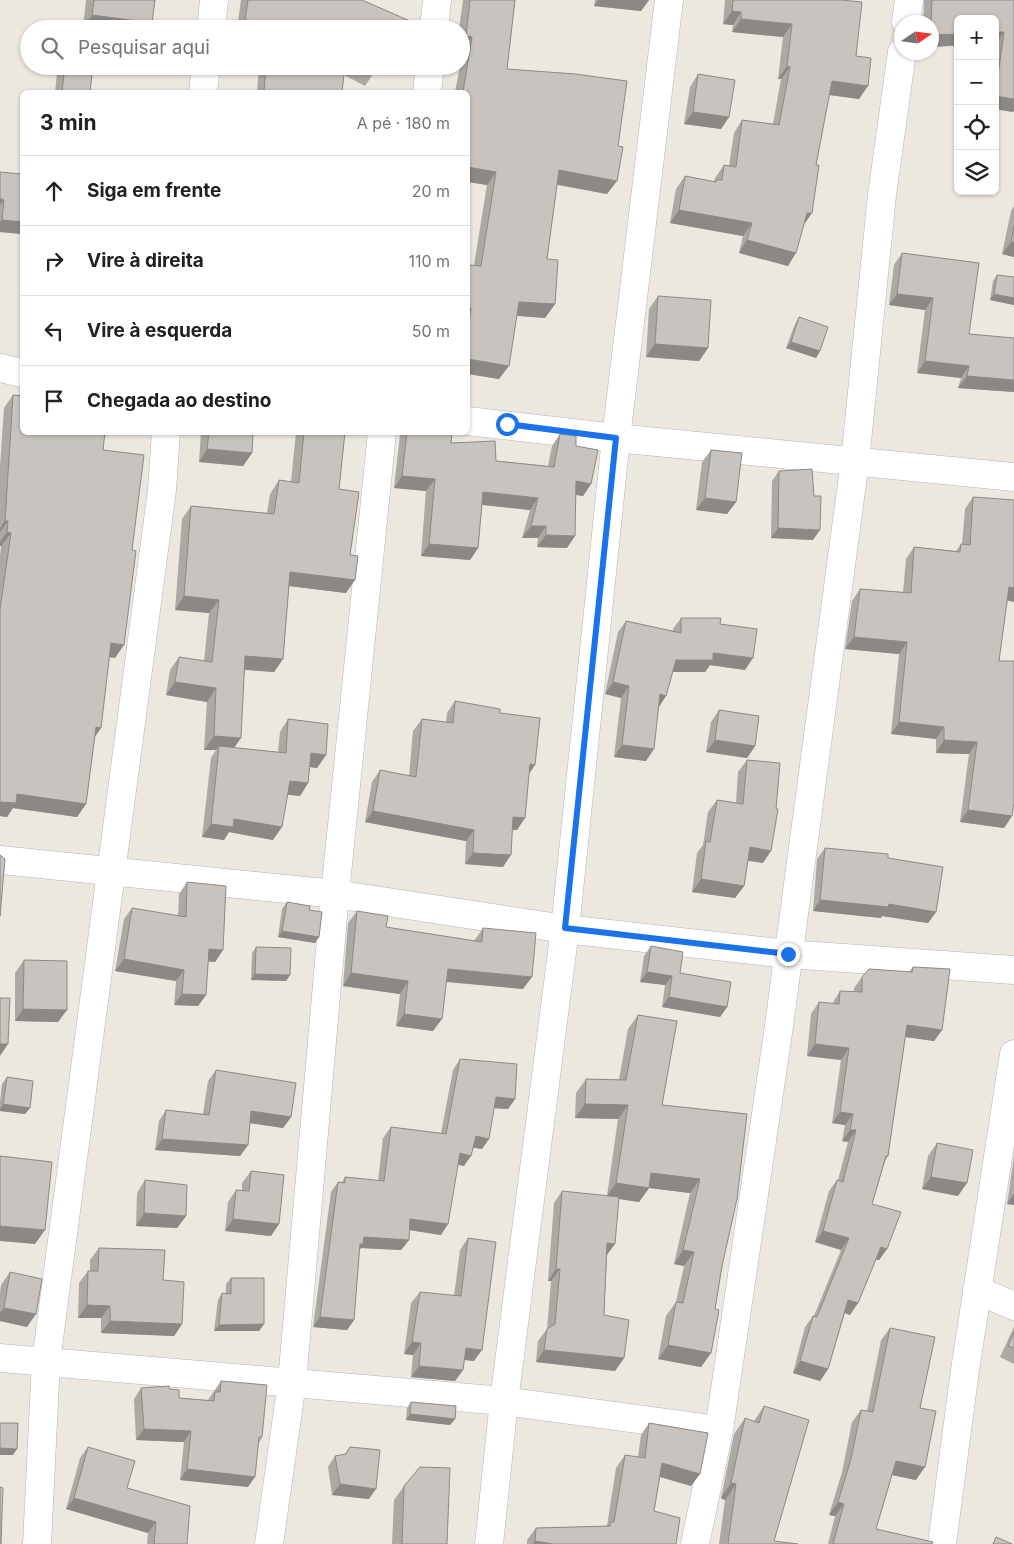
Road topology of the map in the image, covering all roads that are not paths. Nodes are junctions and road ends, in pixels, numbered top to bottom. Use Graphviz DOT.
graph roads {
  1 [pos="214,0"];
  2 [pos="437,0"];
  3 [pos="669,0"];
  4 [pos="909,0"];
  5 [pos="907,15"];
  6 [pos="212,20"];
  7 [pos="435,20"];
  8 [pos="901,60"];
  9 [pos="205,75"];
  10 [pos="429,75"];
  11 [pos="203,90"];
  12 [pos="427,90"];
  13 [pos="0,368"];
  14 [pos="20,373"];
  15 [pos="470,421"];
  16 [pos="166,435"];
  17 [pos="382,435"];
  18 [pos="616,438"];
  19 [pos="855,461"];
  20 [pos="1014,478"];
  21 [pos="0,860"];
  22 [pos="111,870"];
  23 [pos="335,894"];
  24 [pos="565,928"];
  25 [pos="788,954"];
  26 [pos="1014,970"];
  27 [pos="1014,1054"];
  28 [pos="978,1290"];
  29 [pos="1014,1306"];
  30 [pos="0,1358"];
  31 [pos="46,1361"];
  32 [pos="292,1382"];
  33 [pos="504,1400"];
  34 [pos="719,1430"];
  35 [pos="37,1544"];
  36 [pos="269,1544"];
  37 [pos="489,1544"];
  38 [pos="696,1544"];
  39 [pos="942,1544"];
  1 -- 6 [label="street"];
  2 -- 7 [label="street"];
  3 -- 18 [label="street"];
  4 -- 5 [label="street"];
  8 -- 19 [label="street"];
  9 -- 11 [label="street"];
  10 -- 12 [label="street"];
  13 -- 14 [label="street"];
  15 -- 18 [label="street"];
  16 -- 22 [label="street"];
  17 -- 23 [label="street"];
  18 -- 19 [label="street"];
  18 -- 24 [label="street"];
  19 -- 20 [label="street"];
  19 -- 25 [label="street"];
  21 -- 22 [label="street"];
  22 -- 23 [label="street"];
  22 -- 31 [label="street"];
  23 -- 24 [label="street"];
  23 -- 32 [label="street"];
  24 -- 25 [label="street"];
  24 -- 33 [label="street"];
  25 -- 26 [label="street"];
  25 -- 34 [label="street"];
  27 -- 28 [label="street"];
  28 -- 29 [label="street"];
  28 -- 39 [label="street"];
  30 -- 31 [label="street"];
  31 -- 32 [label="street"];
  31 -- 35 [label="street"];
  32 -- 33 [label="street"];
  32 -- 36 [label="street"];
  33 -- 34 [label="street"];
  33 -- 37 [label="street"];
  34 -- 38 [label="street"];
}
